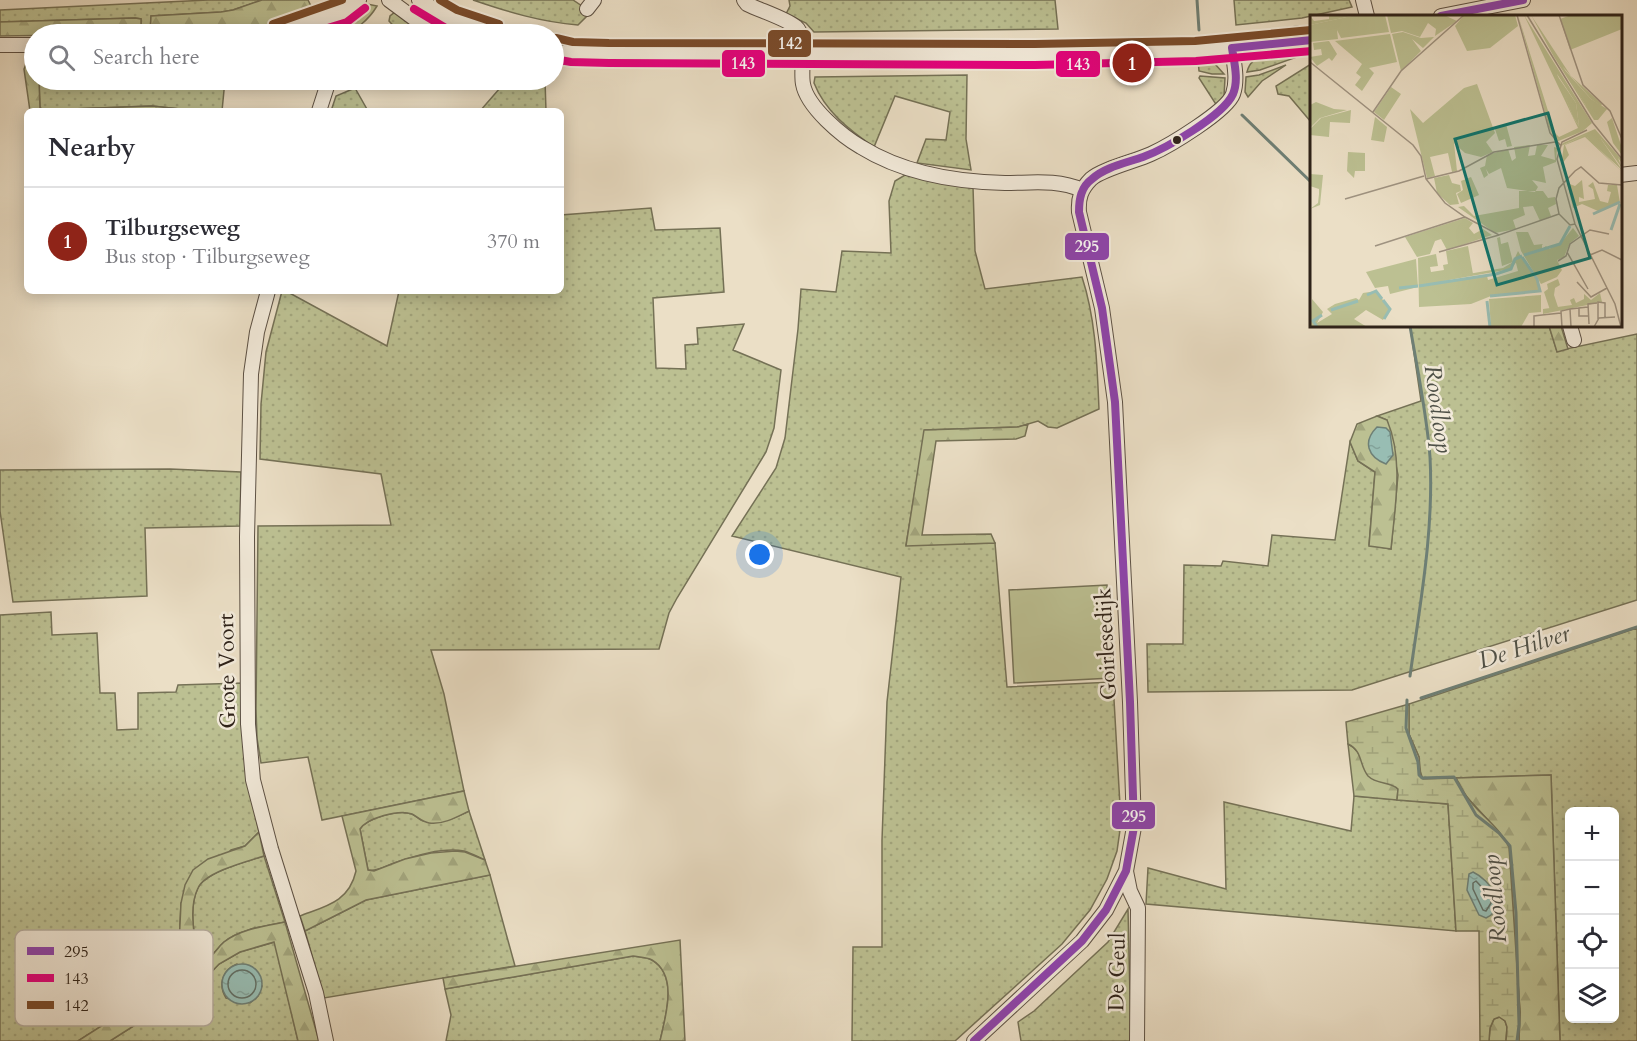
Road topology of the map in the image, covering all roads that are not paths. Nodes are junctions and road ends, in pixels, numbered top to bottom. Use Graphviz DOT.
graph roads {
  1 [pos="335,0"];
  2 [pos="359,0"];
  3 [pos="389,0"];
  4 [pos="419,0"];
  5 [pos="744,0"];
  6 [pos="1363,0"];
  7 [pos="1523,0"];
  8 [pos="1367,15"];
  9 [pos="1446,15"];
  10 [pos="323,19"];
  11 [pos="307,24"];
  12 [pos="326,24"];
  13 [pos="424,24"];
  14 [pos="465,24"];
  15 [pos="1310,40"];
  16 [pos="0,45"];
  17 [pos="24,45"];
  18 [pos="1232,48"];
  19 [pos="564,50"];
  20 [pos="564,52"];
  21 [pos="572,52"];
  22 [pos="802,54"];
  23 [pos="326,90"];
  24 [pos="321,108"];
  25 [pos="1637,173"];
  26 [pos="1622,175"];
  27 [pos="1082,190"];
  28 [pos="267,294"];
  29 [pos="1570,327"];
  30 [pos="1574,340"];
  31 [pos="1126,871"];
  32 [pos="326,1041"];
  33 [pos="974,1041"];
  34 [pos="1137,1041"];
  1 -- 10 [label="street"];
  2 -- 10 [label="street"];
  3 -- 13 [label="street"];
  4 -- 14 [label="street"];
  5 -- 22 [label="street"];
  6 -- 8 [label="street"];
  7 -- 9 [label="street"];
  10 -- 11 [label="street"];
  10 -- 12 [label="street"];
  15 -- 18 [label="street"];
  16 -- 17 [label="street"];
  18 -- 22 [label="street"];
  18 -- 27 [label="street"];
  19 -- 21 [label="street"];
  20 -- 21 [label="street"];
  21 -- 22 [label="street"];
  22 -- 27 [label="street"];
  23 -- 24 [label="street"];
  25 -- 26 [label="street"];
  27 -- 31 [label="street, Goirlesedijk"];
  28 -- 32 [label="street, Grote Voort"];
  29 -- 30 [label="street"];
  31 -- 33 [label="street, Goirlesedijk"];
  31 -- 34 [label="street, De Geul"];
}
